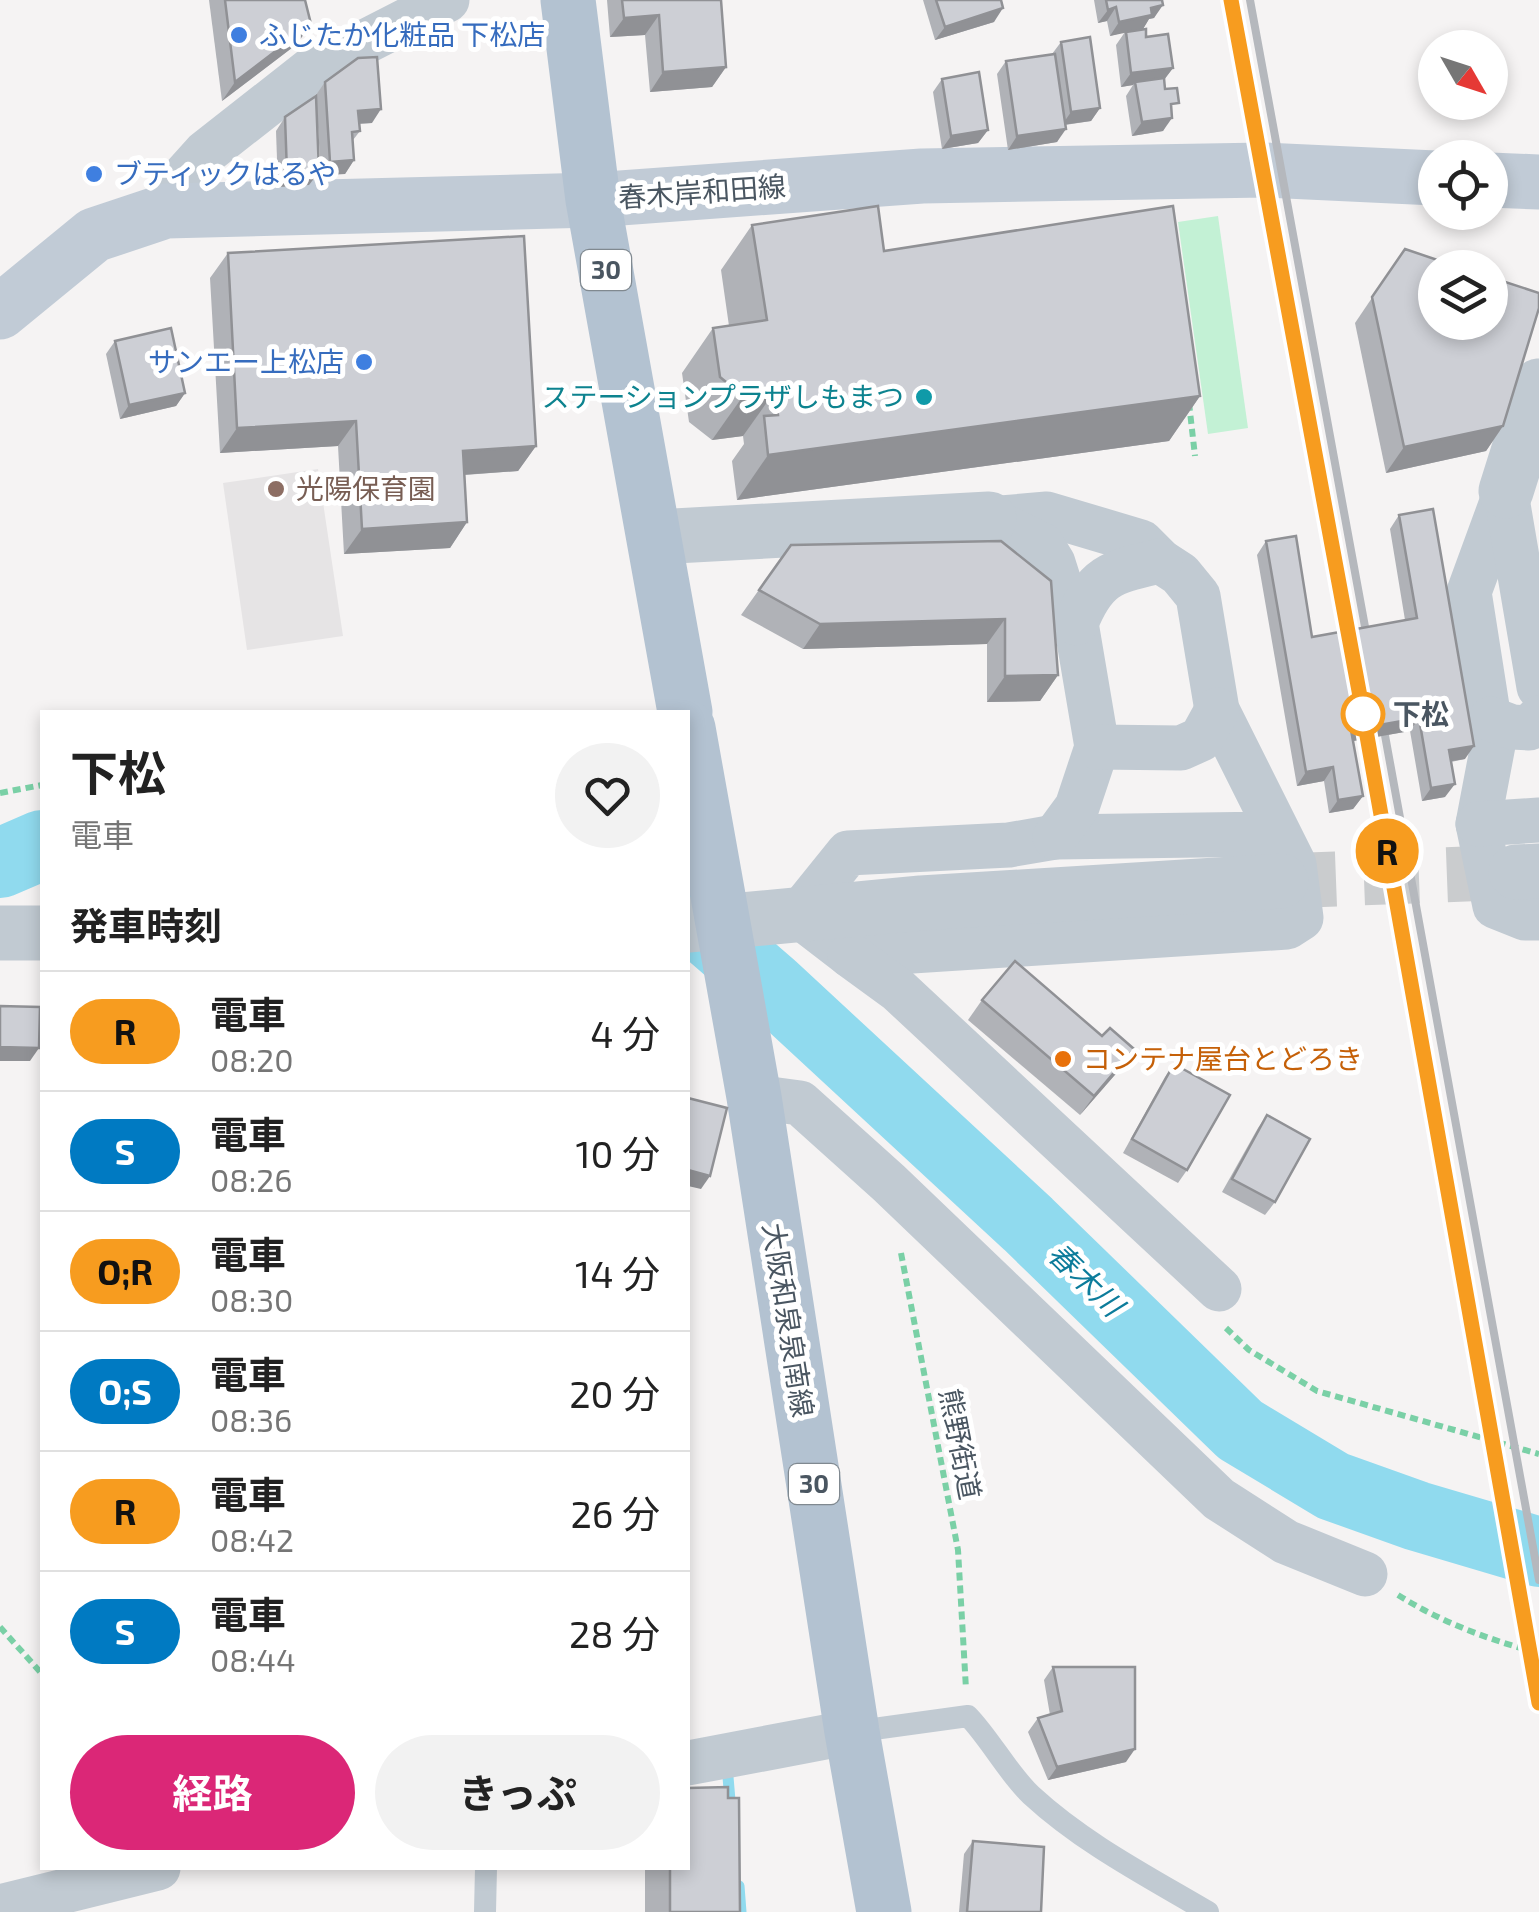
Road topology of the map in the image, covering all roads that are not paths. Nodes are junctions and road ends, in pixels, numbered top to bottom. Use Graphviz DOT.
graph roads {
  1 [pos="447,0"];
  2 [pos="568,0"];
  3 [pos="1418,177"];
  4 [pos="1508,181"];
  5 [pos="1539,182"];
  6 [pos="593,200"];
  7 [pos="166,211"];
  8 [pos="0,312"];
  9 [pos="1539,386"];
  10 [pos="1506,491"];
  11 [pos="989,519"];
  12 [pos="656,537"];
  13 [pos="1160,561"];
  14 [pos="1521,586"];
  15 [pos="1469,592"];
  16 [pos="1076,622"];
  17 [pos="1539,687"];
  18 [pos="685,710"];
  19 [pos="1217,710"];
  20 [pos="1539,718"];
  21 [pos="1491,719"];
  22 [pos="690,740"];
  23 [pos="1097,746"];
  24 [pos="1539,820"];
  25 [pos="1478,824"];
  26 [pos="1055,838"];
  27 [pos="1280,858"];
  28 [pos="1531,887"];
  29 [pos="788,916"];
  30 [pos="704,924"];
  31 [pos="0,933"];
  32 [pos="40,933"];
  33 [pos="850,955"];
  34 [pos="750,1076"];
  35 [pos="1219,1288"];
  36 [pos="1365,1574"];
  37 [pos="852,1732"];
  38 [pos="690,1763"];
  39 [pos="150,1870"];
  40 [pos="486,1870"];
  41 [pos="0,1908"];
  42 [pos="484,1912"];
  43 [pos="884,1912"];
  44 [pos="1208,1912"];
  1 -- 7 [label="street"];
  2 -- 6 [label="main road, 30"];
  3 -- 6 [label="main road, 春木岸和田線"];
  4 -- 5 [label="main road"];
  6 -- 7 [label="main road, 春木岸和田線"];
  6 -- 12 [label="main road, 30"];
  7 -- 8 [label="main road, 春木岸和田線"];
  9 -- 10 [label="street"];
  10 -- 14 [label="street"];
  10 -- 15 [label="street"];
  11 -- 12 [label="street"];
  11 -- 13 [label="street"];
  11 -- 16 [label="street"];
  12 -- 18 [label="main road, 30"];
  13 -- 16 [label="street"];
  13 -- 19 [label="street"];
  14 -- 15 [label="street"];
  14 -- 17 [label="street"];
  15 -- 21 [label="street"];
  16 -- 23 [label="street"];
  19 -- 23 [label="street"];
  19 -- 27 [label="street"];
  20 -- 21 [label="street"];
  21 -- 25 [label="street"];
  22 -- 30 [label="main road, 大阪和泉泉南線 / 30"];
  23 -- 26 [label="street"];
  24 -- 25 [label="street"];
  25 -- 28 [label="street"];
  26 -- 27 [label="street"];
  26 -- 29 [label="street"];
  27 -- 29 [label="street"];
  27 -- 33 [label="street"];
  29 -- 30 [label="street"];
  29 -- 33 [label="street"];
  30 -- 34 [label="main road, 大阪和泉泉南線 / 30"];
  31 -- 32 [label="street"];
  33 -- 35 [label="street"];
  34 -- 36 [label="street"];
  34 -- 37 [label="main road, 大阪和泉泉南線 / 30"];
  37 -- 38 [label="street"];
  37 -- 43 [label="main road, 大阪和泉泉南線 / 30"];
  37 -- 44 [label="lane"];
  39 -- 41 [label="street"];
  40 -- 42 [label="lane"];
}
